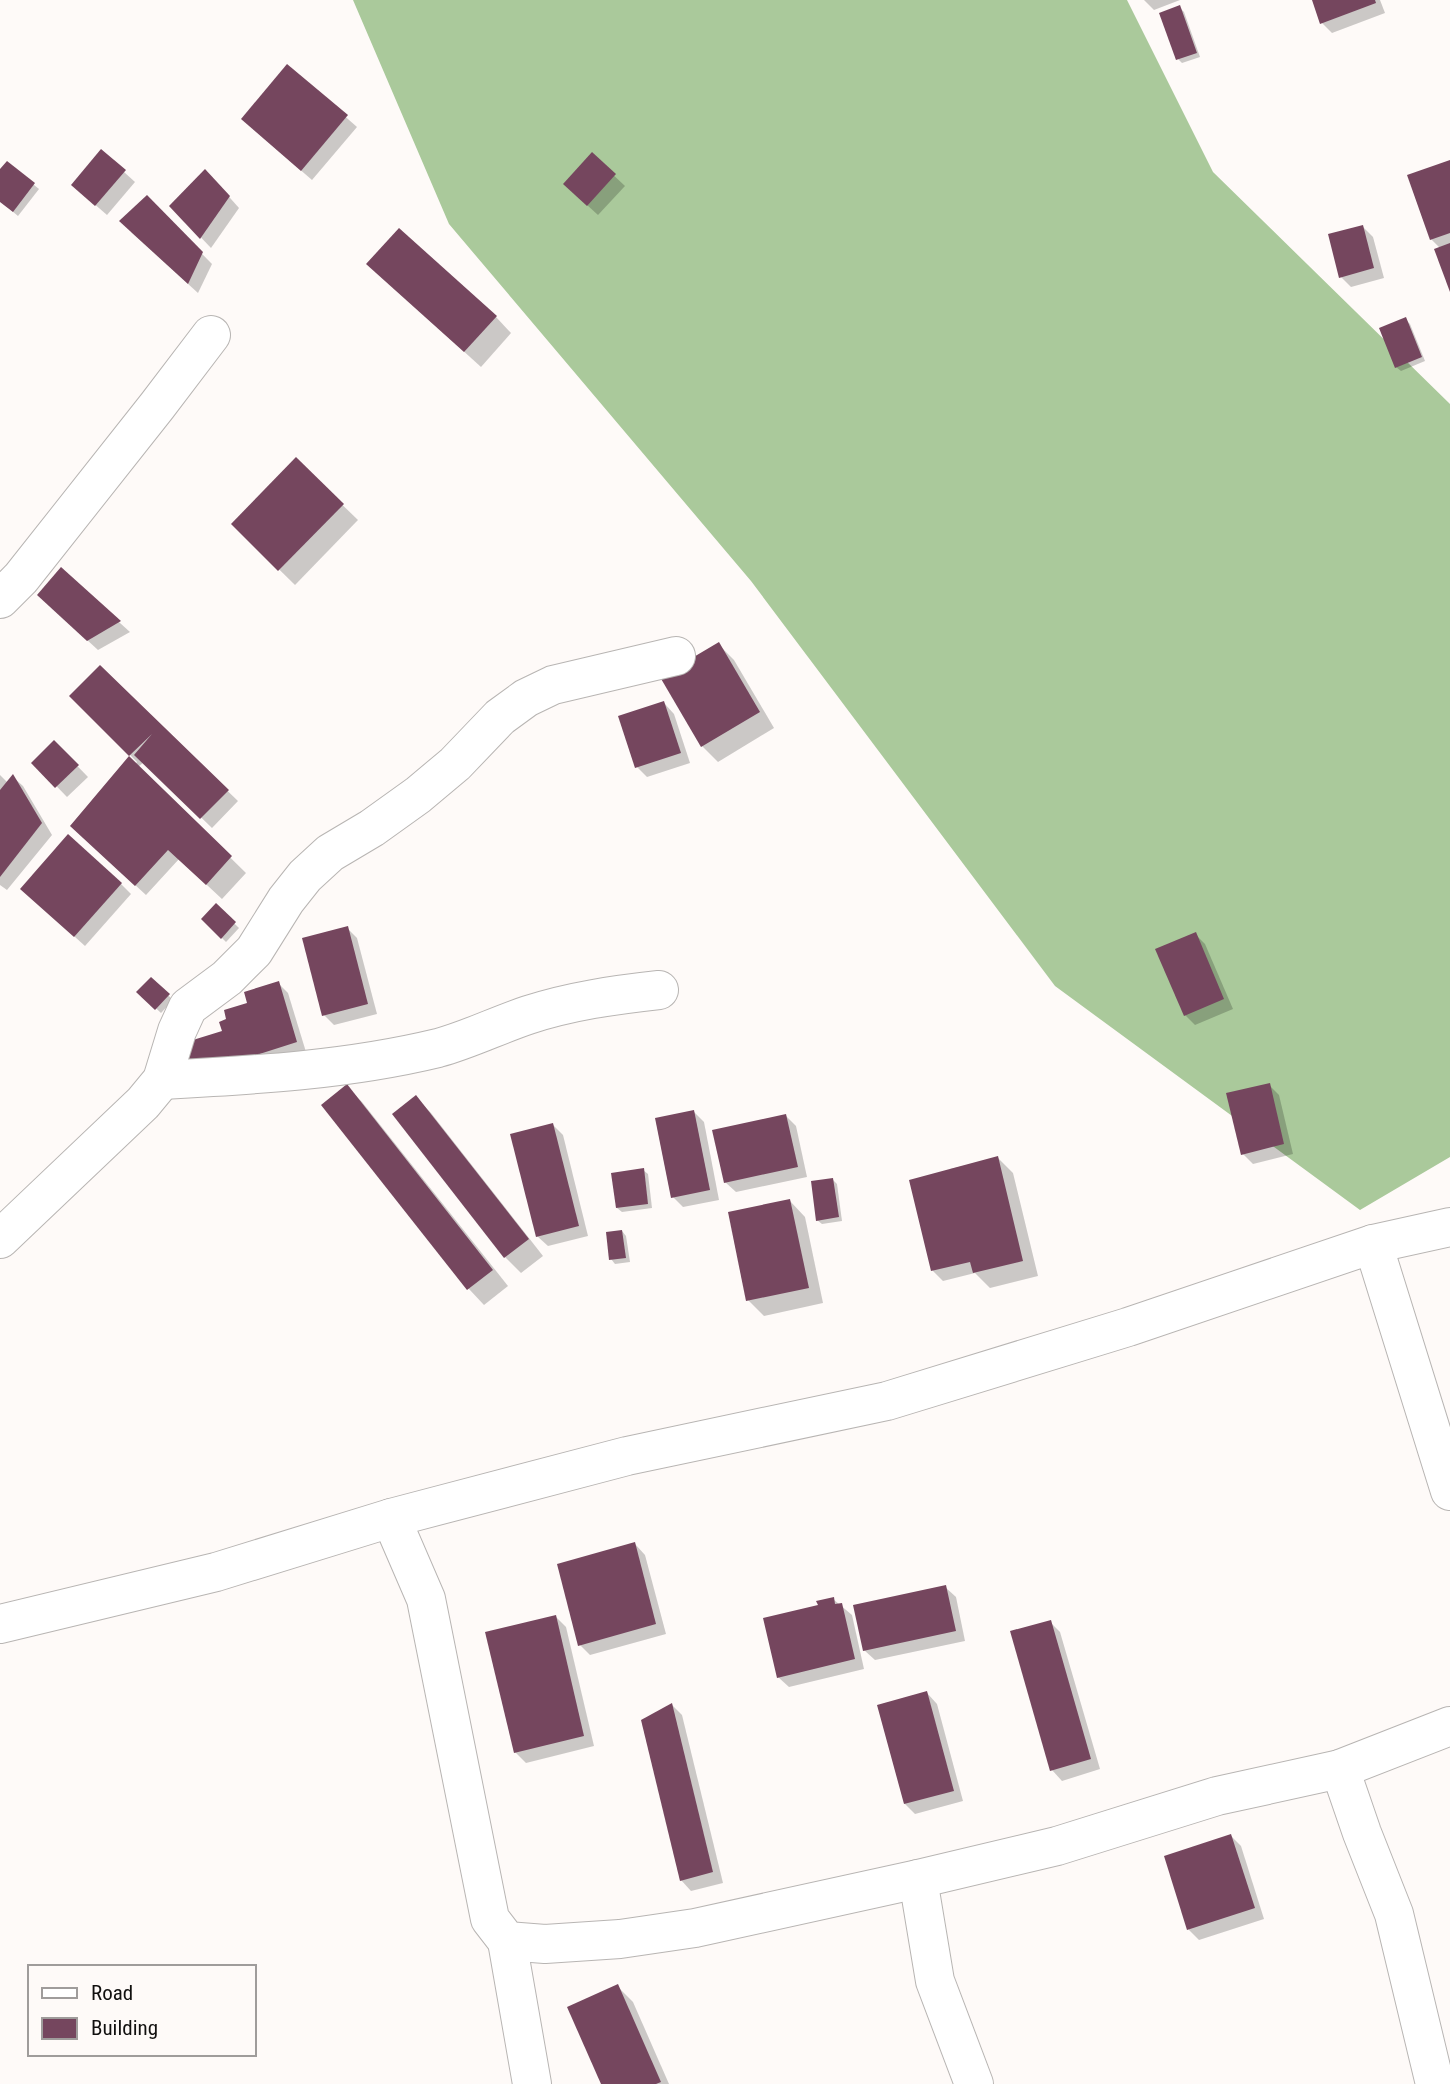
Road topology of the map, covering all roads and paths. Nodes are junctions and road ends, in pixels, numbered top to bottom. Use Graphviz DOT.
graph roads {
  1 [pos="211,335"];
  2 [pos="0,599"];
  3 [pos="676,656"];
  4 [pos="659,990"];
  5 [pos="162,1080"];
  6 [pos="1450,1227"];
  7 [pos="0,1239"];
  8 [pos="1373,1244"];
  9 [pos="1450,1491"];
  10 [pos="391,1518"];
  11 [pos="0,1624"];
  12 [pos="1450,1726"];
  13 [pos="1340,1769"];
  14 [pos="918,1879"];
  15 [pos="507,1941"];
  16 [pos="532,2084"];
  17 [pos="974,2084"];
  18 [pos="1435,2084"];
  1 -- 2 [label="street"];
  3 -- 5 [label="street"];
  4 -- 5 [label="street"];
  5 -- 7 [label="street"];
  6 -- 8 [label="street"];
  8 -- 9 [label="street"];
  8 -- 10 [label="street"];
  10 -- 11 [label="street"];
  10 -- 15 [label="street"];
  12 -- 13 [label="street"];
  13 -- 14 [label="street"];
  13 -- 18 [label="street"];
  14 -- 15 [label="street"];
  14 -- 17 [label="street"];
  15 -- 16 [label="street"];
}
